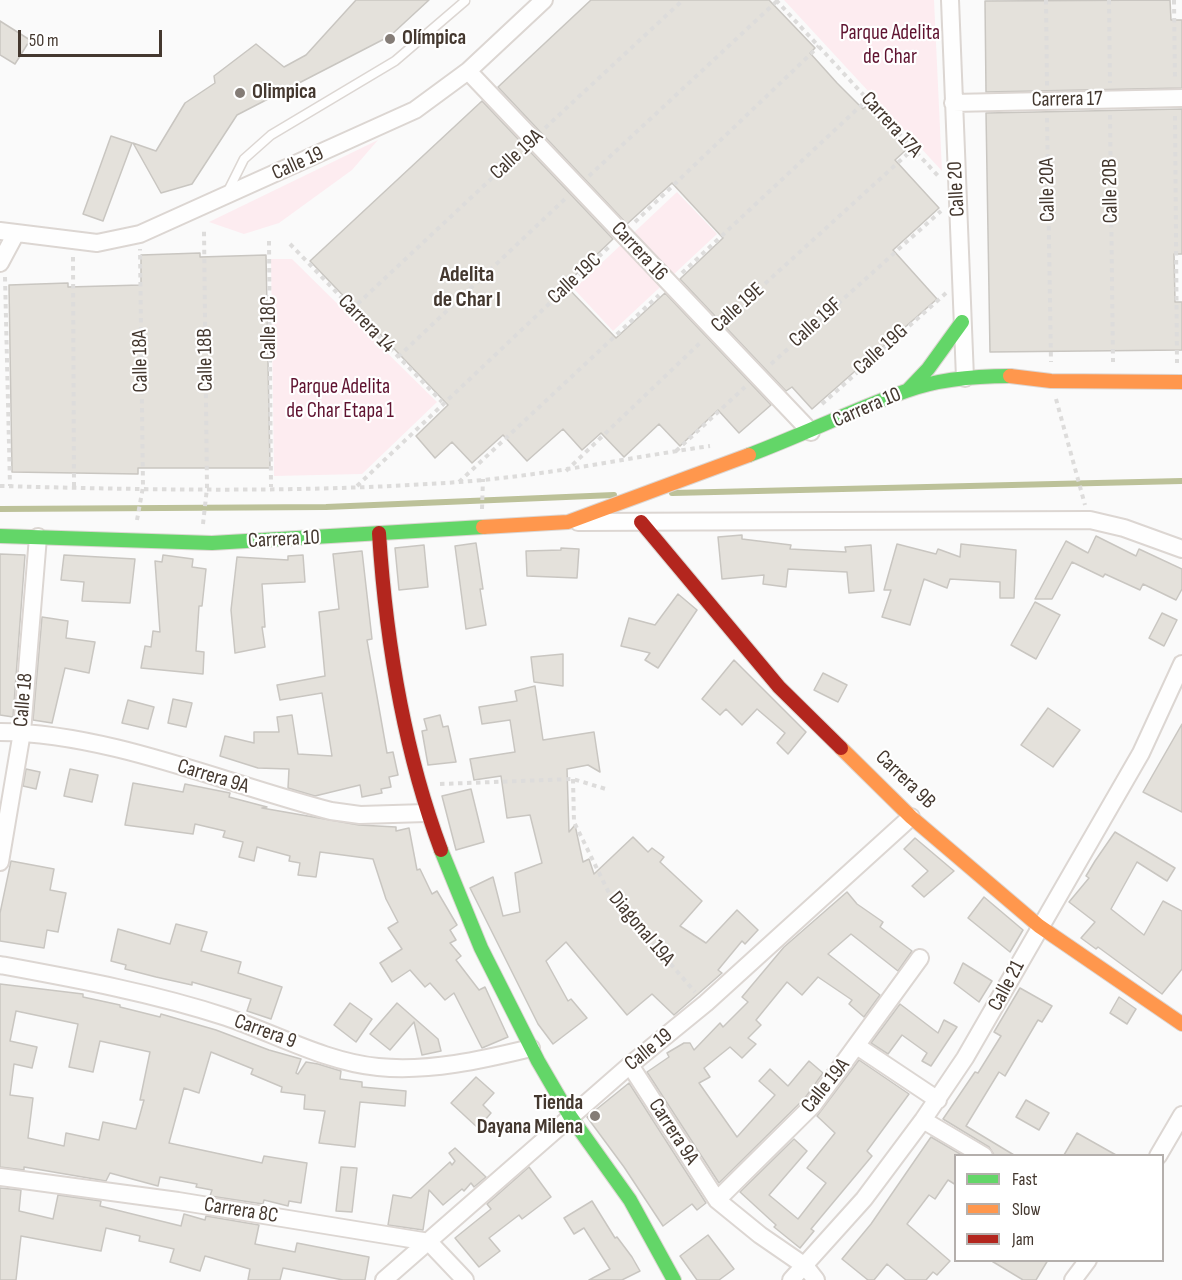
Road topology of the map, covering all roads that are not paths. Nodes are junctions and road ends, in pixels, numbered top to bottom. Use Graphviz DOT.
graph roads {
  1 [pos="950,0"];
  2 [pos="465,1"];
  3 [pos="537,2"];
  4 [pos="468,71"];
  5 [pos="1178,98"];
  6 [pos="953,103"];
  7 [pos="225,196"];
  8 [pos="7,233"];
  9 [pos="2,260"];
  10 [pos="962,322"];
  11 [pos="964,378"];
  12 [pos="1180,382"];
  13 [pos="908,390"];
  14 [pos="806,427"];
  15 [pos="568,522"];
  16 [pos="641,522"];
  17 [pos="379,533"];
  18 [pos="0,536"];
  19 [pos="38,537"];
  20 [pos="1182,549"];
  21 [pos="1182,664"];
  22 [pos="0,732"];
  23 [pos="22,732"];
  24 [pos="426,813"];
  25 [pos="911,817"];
  26 [pos="0,862"];
  27 [pos="1039,926"];
  28 [pos="920,958"];
  29 [pos="0,964"];
  30 [pos="1182,1024"];
  31 [pos="857,1046"];
  32 [pos="531,1048"];
  33 [pos="630,1065"];
  34 [pos="938,1100"];
  35 [pos="1182,1115"];
  36 [pos="570,1117"];
  37 [pos="923,1120"];
  38 [pos="982,1154"];
  39 [pos="1159,1154"];
  40 [pos="0,1177"];
  41 [pos="717,1200"];
  42 [pos="429,1242"];
  43 [pos="1087,1262"];
  44 [pos="805,1266"];
  45 [pos="384,1280"];
  46 [pos="465,1280"];
  47 [pos="674,1280"];
  48 [pos="791,1280"];
  49 [pos="816,1280"];
  50 [pos="1073,1280"];
  1 -- 6 [label="street, Calle 20"];
  2 -- 7 [label="lane"];
  3 -- 4 [label="street, Calle 19"];
  4 -- 7 [label="street, Calle 19"];
  4 -- 14 [label="street, Carrera 16"];
  5 -- 6 [label="street, Carrera 17"];
  6 -- 10 [label="street, Calle 20"];
  7 -- 8 [label="street, Calle 19"];
  8 -- 9 [label="street"];
  10 -- 11 [label="street, Calle 20"];
  10 -- 13 [label="street"];
  11 -- 12 [label="street, Carrera 10"];
  11 -- 13 [label="street, Carrera 10"];
  13 -- 14 [label="street, Carrera 10"];
  14 -- 15 [label="street, Carrera 10"];
  15 -- 16 [label="street, Carrera 10"];
  15 -- 17 [label="street, Carrera 10"];
  16 -- 20 [label="street, Carrera 10"];
  16 -- 25 [label="street, Carrera 9B"];
  17 -- 19 [label="street, Carrera 10"];
  17 -- 24 [label="street"];
  18 -- 19 [label="street, Carrera 10"];
  19 -- 23 [label="street, Calle 18"];
  21 -- 27 [label="street, Calle 21"];
  22 -- 23 [label="street, Carrera 9A"];
  23 -- 24 [label="street, Carrera 9A"];
  23 -- 26 [label="street, Calle 18"];
  24 -- 32 [label="street"];
  25 -- 27 [label="street, Carrera 9B"];
  25 -- 33 [label="street, Calle 19"];
  27 -- 30 [label="street, Carrera 9B"];
  27 -- 34 [label="street, Calle 21"];
  28 -- 31 [label="street, Calle 19A"];
  29 -- 32 [label="street, Carrera 9"];
  31 -- 34 [label="street"];
  31 -- 41 [label="street, Calle 19A"];
  32 -- 36 [label="street"];
  33 -- 36 [label="street, Calle 19"];
  33 -- 41 [label="street, Carrera 9A"];
  34 -- 37 [label="street, Calle 21"];
  35 -- 39 [label="street"];
  36 -- 42 [label="street, Calle 19"];
  36 -- 47 [label="street"];
  37 -- 38 [label="street"];
  37 -- 44 [label="street, Calle 21"];
  40 -- 42 [label="street, Carrera 8C"];
  41 -- 44 [label="street, Carrera 9A"];
  42 -- 45 [label="street, Calle 19"];
  42 -- 46 [label="street"];
  43 -- 50 [label="street"];
  44 -- 48 [label="street, Calle 21"];
  44 -- 49 [label="street"];
}
